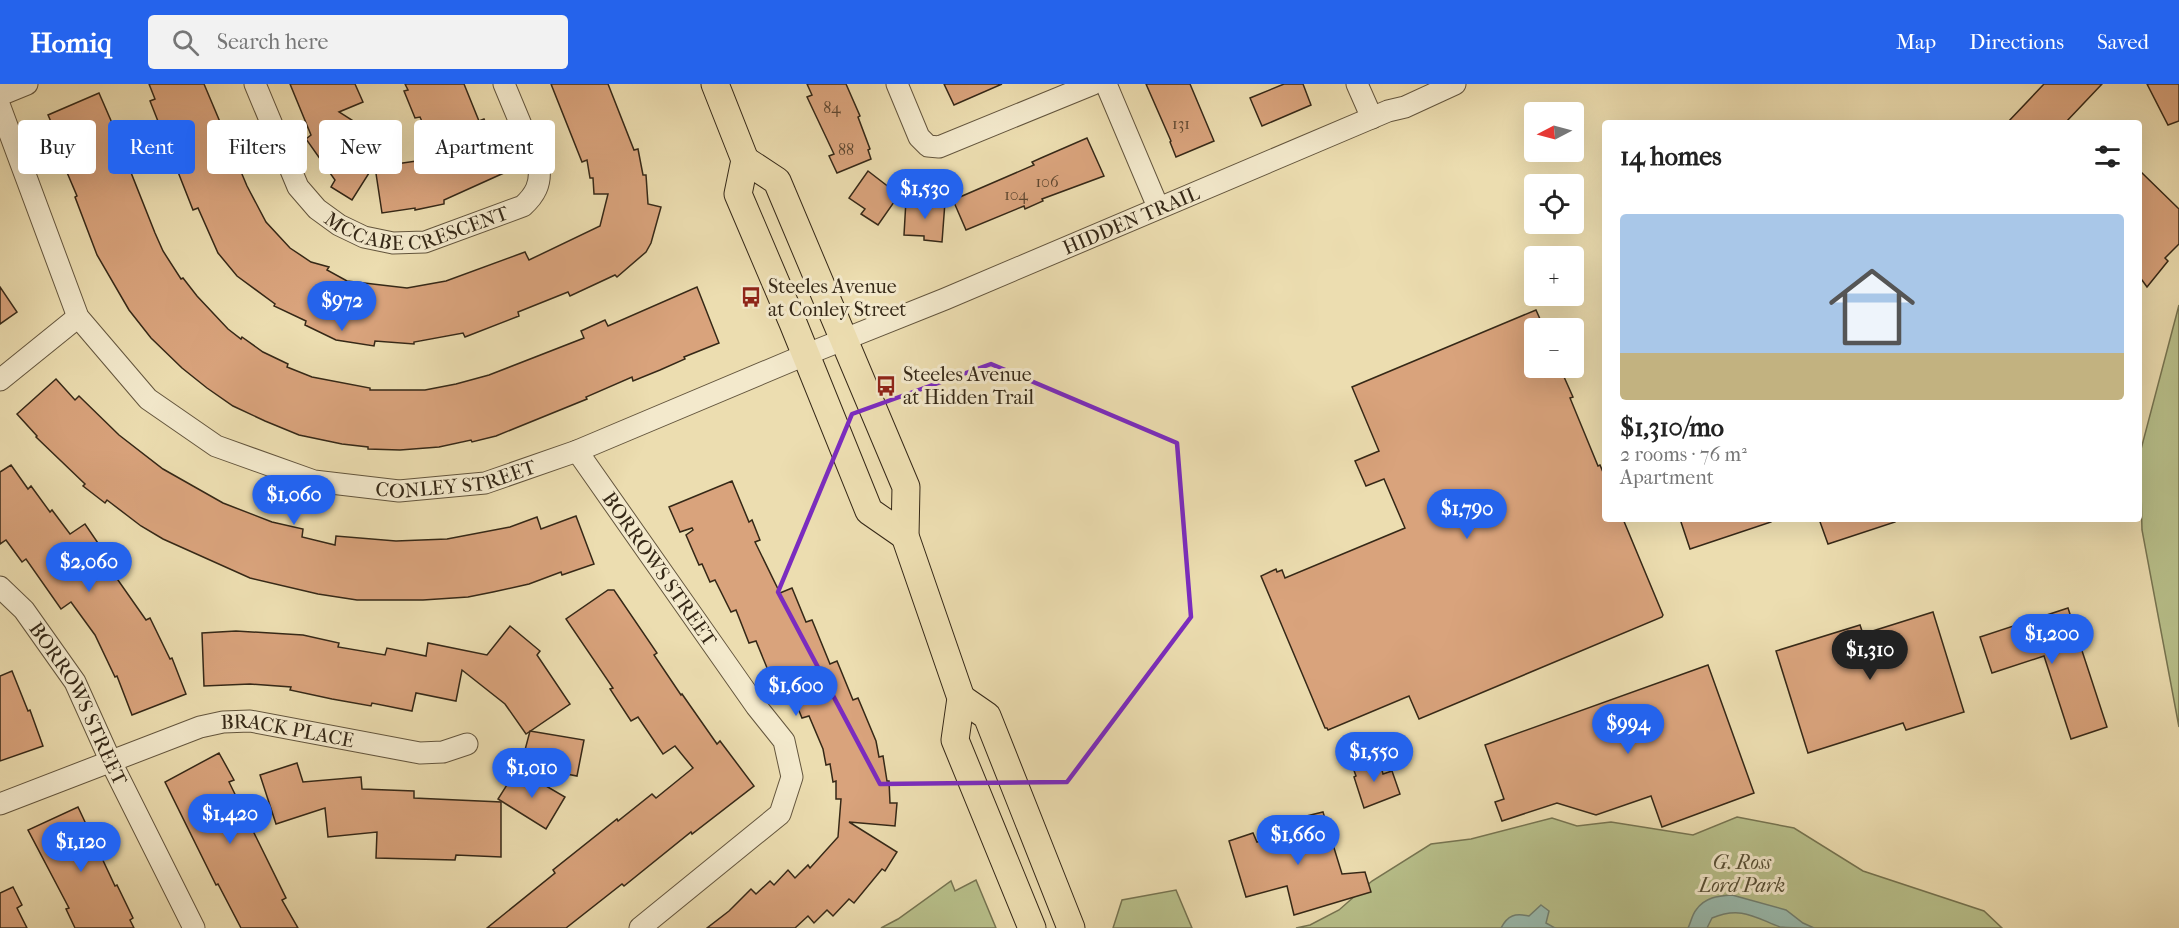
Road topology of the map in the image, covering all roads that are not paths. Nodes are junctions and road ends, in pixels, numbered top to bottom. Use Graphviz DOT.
graph roads {
  1 [pos="27,84"];
  2 [pos="255,84"];
  3 [pos="504,84"];
  4 [pos="715,84"];
  5 [pos="897,84"];
  6 [pos="1092,84"];
  7 [pos="1106,84"];
  8 [pos="1358,84"];
  9 [pos="1455,84"];
  10 [pos="0,95"];
  11 [pos="0,107"];
  12 [pos="1372,118"];
  13 [pos="745,160"];
  14 [pos="1158,207"];
  15 [pos="78,317"];
  16 [pos="845,340"];
  17 [pos="805,355"];
  18 [pos="0,380"];
  19 [pos="577,451"];
  20 [pos="905,536"];
  21 [pos="0,587"];
  22 [pos="961,698"];
  23 [pos="467,744"];
  24 [pos="111,762"];
  25 [pos="0,804"];
  26 [pos="1031,830"];
  27 [pos="997,843"];
  28 [pos="194,928"];
  29 [pos="640,928"];
  30 [pos="1032,928"];
  31 [pos="1071,928"];
  1 -- 10 [label="street"];
  2 -- 3 [label="street, MCCABE CRESCENT"];
  4 -- 13 [label="main road"];
  5 -- 6 [label="street"];
  7 -- 14 [label="street"];
  8 -- 12 [label="street"];
  9 -- 12 [label="street, HIDDEN TRAIL"];
  11 -- 15 [label="street, CONLEY STREET"];
  12 -- 14 [label="street, HIDDEN TRAIL"];
  13 -- 16 [label="main road"];
  13 -- 17 [label="main road"];
  14 -- 16 [label="street, HIDDEN TRAIL"];
  15 -- 18 [label="street"];
  15 -- 19 [label="street, CONLEY STREET"];
  16 -- 17 [label="street, HIDDEN TRAIL"];
  16 -- 20 [label="main road"];
  17 -- 19 [label="street, CONLEY STREET"];
  17 -- 20 [label="main road"];
  19 -- 29 [label="street, BORROWS STREET"];
  20 -- 22 [label="main road"];
  21 -- 24 [label="street, BORROWS STREET"];
  22 -- 26 [label="main road"];
  22 -- 27 [label="main road"];
  23 -- 24 [label="street, BRACK PLACE"];
  24 -- 25 [label="street, BRACK PLACE"];
  24 -- 28 [label="street, BORROWS STREET"];
  26 -- 27 [label="main road"];
  26 -- 31 [label="main road"];
  27 -- 30 [label="main road"];
}
